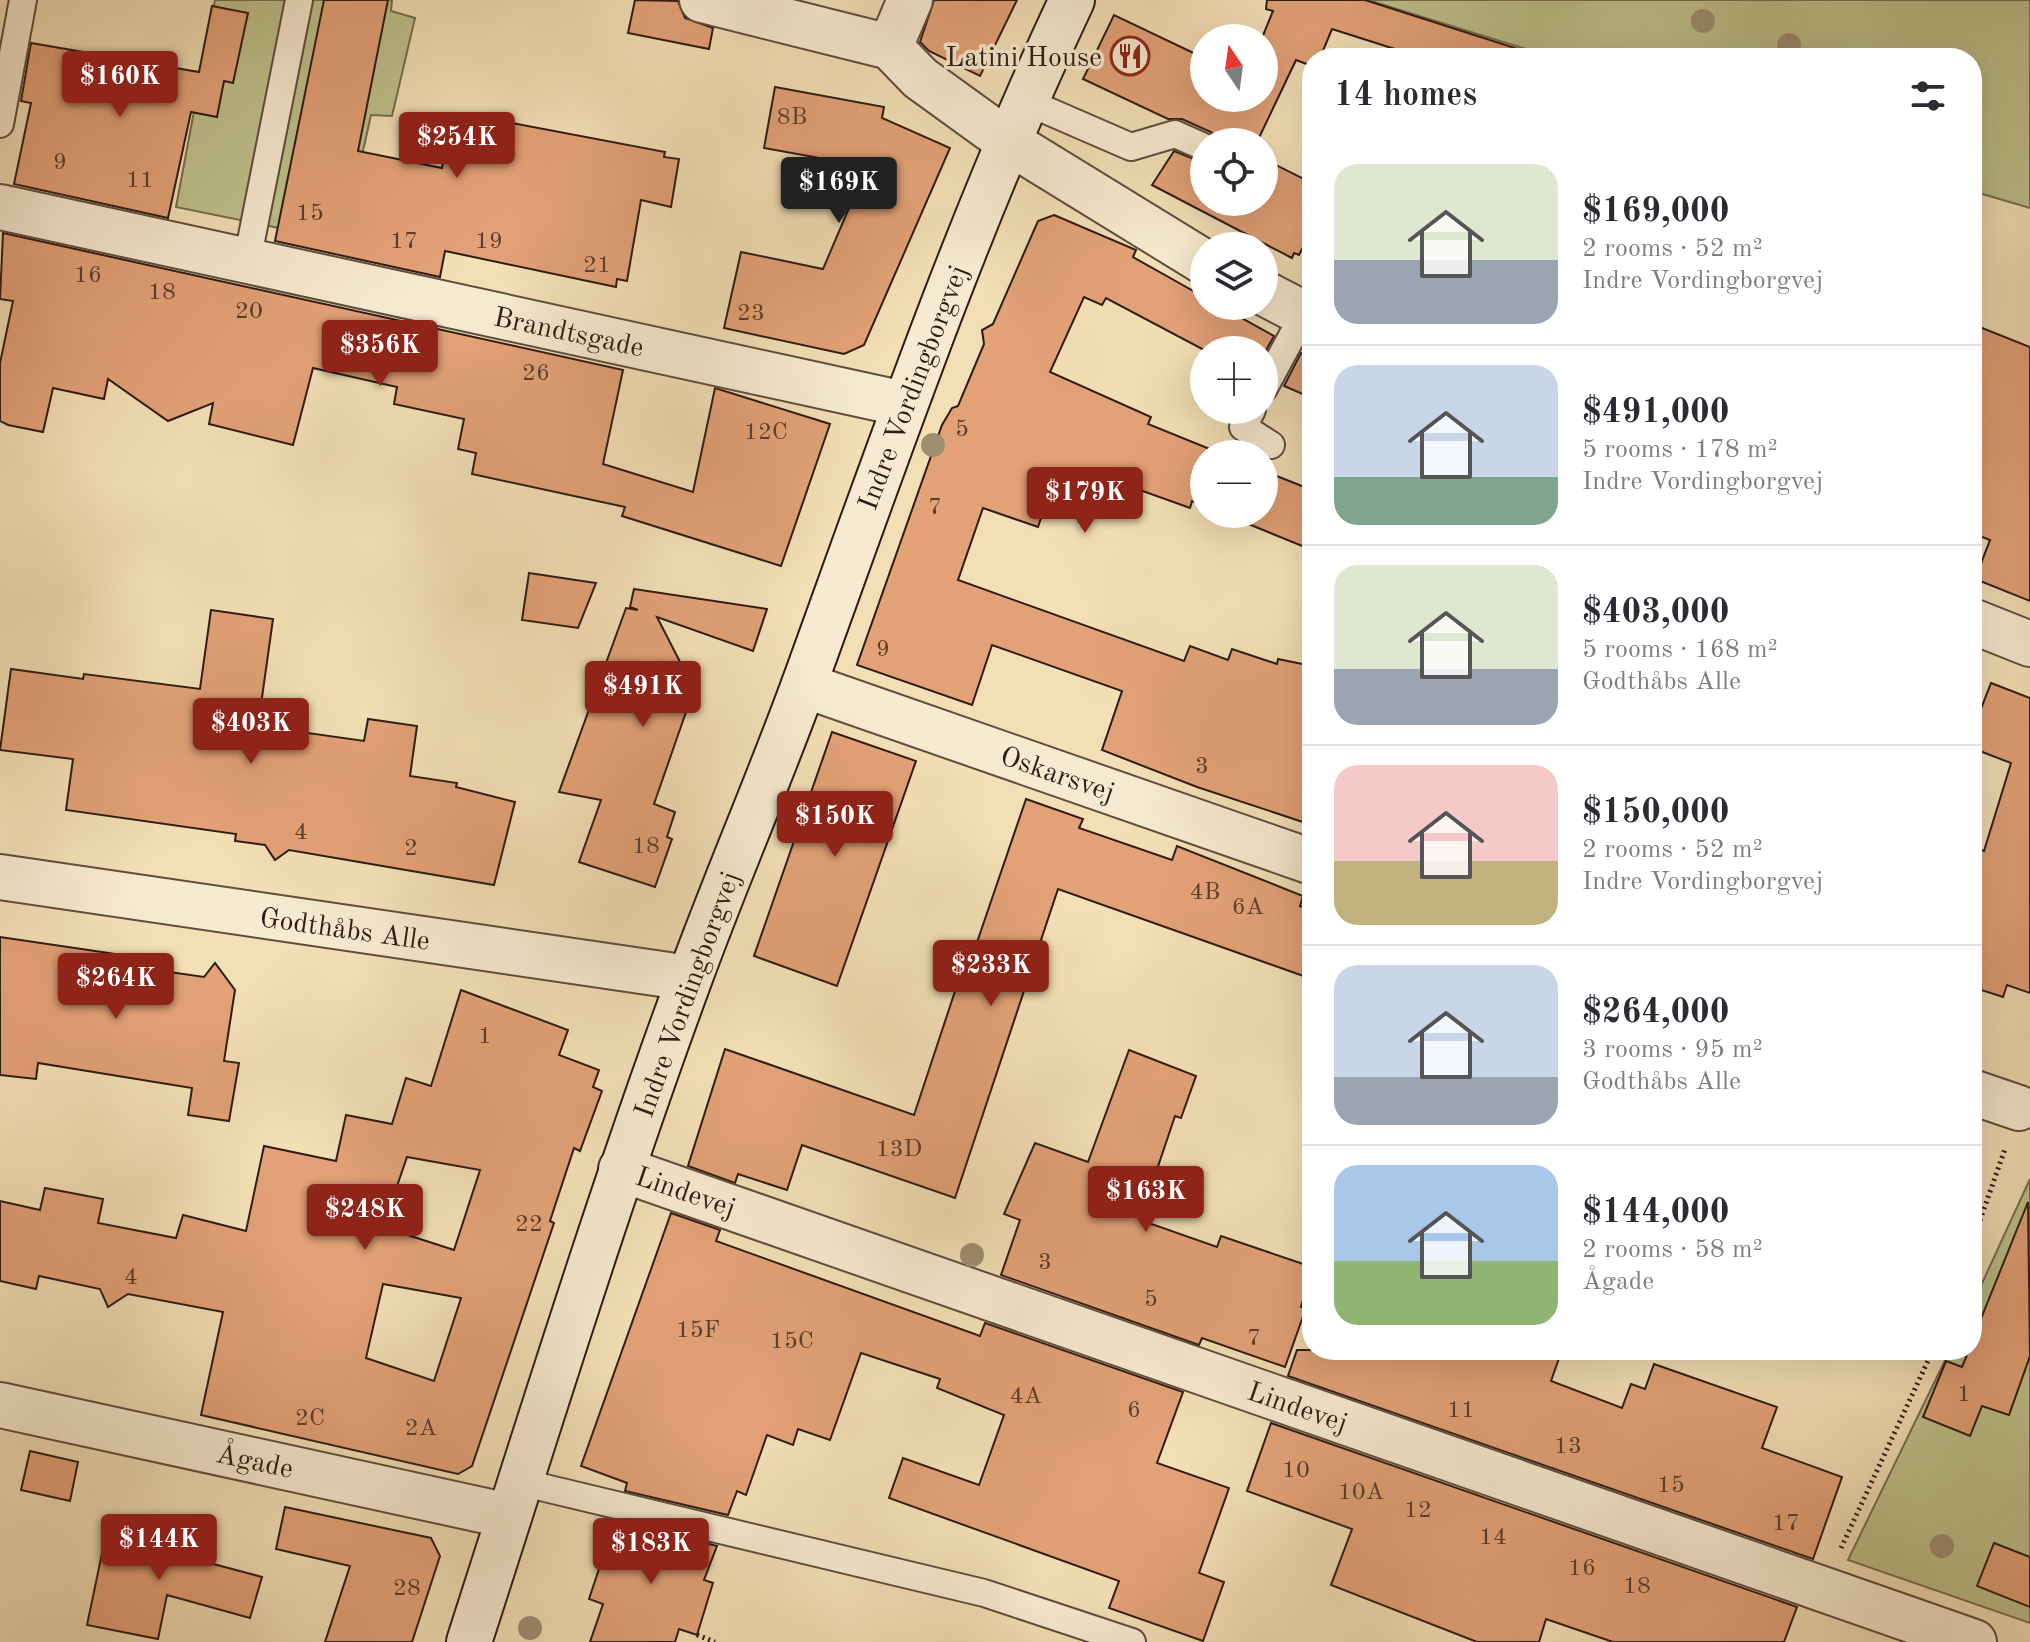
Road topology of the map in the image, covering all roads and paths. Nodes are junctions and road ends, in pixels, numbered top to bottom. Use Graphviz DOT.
graph roads {
  1 [pos="23,0"];
  2 [pos="299,0"];
  3 [pos="702,0"];
  4 [pos="910,0"];
  5 [pos="1072,0"];
  6 [pos="890,47"];
  7 [pos="1025,101"];
  8 [pos="0,124"];
  9 [pos="1007,141"];
  10 [pos="1190,141"];
  11 [pos="0,207"];
  12 [pos="1190,253"];
  13 [pos="247,261"];
  14 [pos="1278,300"];
  15 [pos="1302,313"];
  16 [pos="1302,326"];
  17 [pos="1278,365"];
  18 [pos="904,404"];
  19 [pos="1245,424"];
  20 [pos="1263,440"];
  21 [pos="1982,625"];
  22 [pos="2030,644"];
  23 [pos="804,685"];
  24 [pos="1302,859"];
  25 [pos="0,877"];
  26 [pos="689,978"];
  27 [pos="1982,1095"];
  28 [pos="2019,1108"];
  29 [pos="621,1169"];
  30 [pos="1982,1214"];
  31 [pos="1928,1360"];
  32 [pos="0,1405"];
  33 [pos="515,1499"];
  34 [pos="1822,1589"];
  35 [pos="697,1635"];
  36 [pos="469,1642"];
  37 [pos="715,1642"];
  38 [pos="1132,1642"];
  39 [pos="1974,1642"];
  1 -- 8 [label="lane"];
  2 -- 13 [label="lane"];
  3 -- 6 [label="street"];
  4 -- 6 [label="street"];
  5 -- 7 [label="street, Indre Vordingborgvej"];
  6 -- 9 [label="street"];
  7 -- 9 [label="street, Indre Vordingborgvej"];
  7 -- 10 [label="lane"];
  9 -- 12 [label="street"];
  9 -- 18 [label="street, Indre Vordingborgvej"];
  11 -- 13 [label="street, Brandtsgade"];
  13 -- 18 [label="street, Brandtsgade"];
  14 -- 15 [label="street"];
  16 -- 17 [label="lane"];
  18 -- 23 [label="street, Indre Vordingborgvej"];
  19 -- 20 [label="lane"];
  21 -- 22 [label="street"];
  23 -- 24 [label="street, Oskarsvej"];
  23 -- 26 [label="street, Indre Vordingborgvej"];
  25 -- 26 [label="street, Godthåbs Alle"];
  26 -- 29 [label="street, Indre Vordingborgvej"];
  27 -- 28 [label="street"];
  28 -- 30 [label="path"];
  29 -- 33 [label="street, Indre Vordingborgvej"];
  29 -- 34 [label="street, Lindevej"];
  31 -- 34 [label="path"];
  32 -- 33 [label="street, Ågade"];
  33 -- 36 [label="street, Indre Vordingborgvej"];
  33 -- 38 [label="lane"];
  34 -- 39 [label="street, Lindevej"];
  35 -- 37 [label="path"];
}
